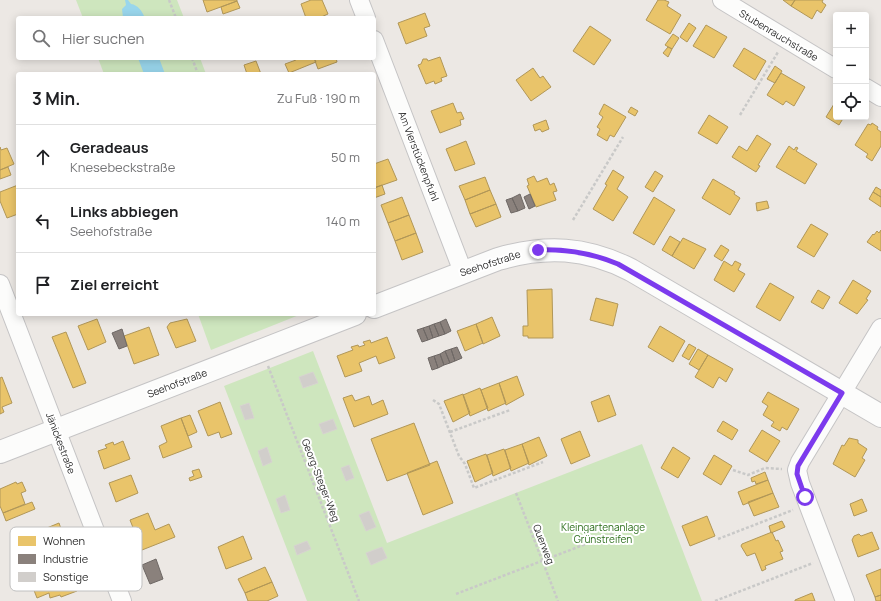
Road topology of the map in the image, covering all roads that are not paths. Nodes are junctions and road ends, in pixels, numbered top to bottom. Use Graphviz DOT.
graph roads {
  1 [pos="359,0"];
  2 [pos="722,0"];
  3 [pos="365,16"];
  4 [pos="376,45"];
  5 [pos="833,67"];
  6 [pos="869,90"];
  7 [pos="881,97"];
  8 [pos="463,272"];
  9 [pos="0,284"];
  10 [pos="376,306"];
  11 [pos="350,316"];
  12 [pos="881,328"];
  13 [pos="842,393"];
  14 [pos="881,416"];
  15 [pos="56,430"];
  16 [pos="0,452"];
  17 [pos="93,527"];
  18 [pos="118,591"];
  19 [pos="122,601"];
  20 [pos="845,601"];
  1 -- 3 [label="street"];
  2 -- 5 [label="street, Stubenrauchstraße"];
  4 -- 8 [label="street, Am Vierstückenpfuhl"];
  6 -- 7 [label="street"];
  8 -- 10 [label="street, Seehofstraße"];
  8 -- 13 [label="street, Seehofstraße"];
  9 -- 15 [label="street, Jänickestraße"];
  11 -- 15 [label="street, Seehofstraße"];
  12 -- 13 [label="street"];
  13 -- 14 [label="street, Seehofstraße"];
  13 -- 20 [label="street"];
  15 -- 16 [label="street, Seehofstraße"];
  15 -- 17 [label="street, Jänickestraße"];
  18 -- 19 [label="street, Jänickestraße"];
}
